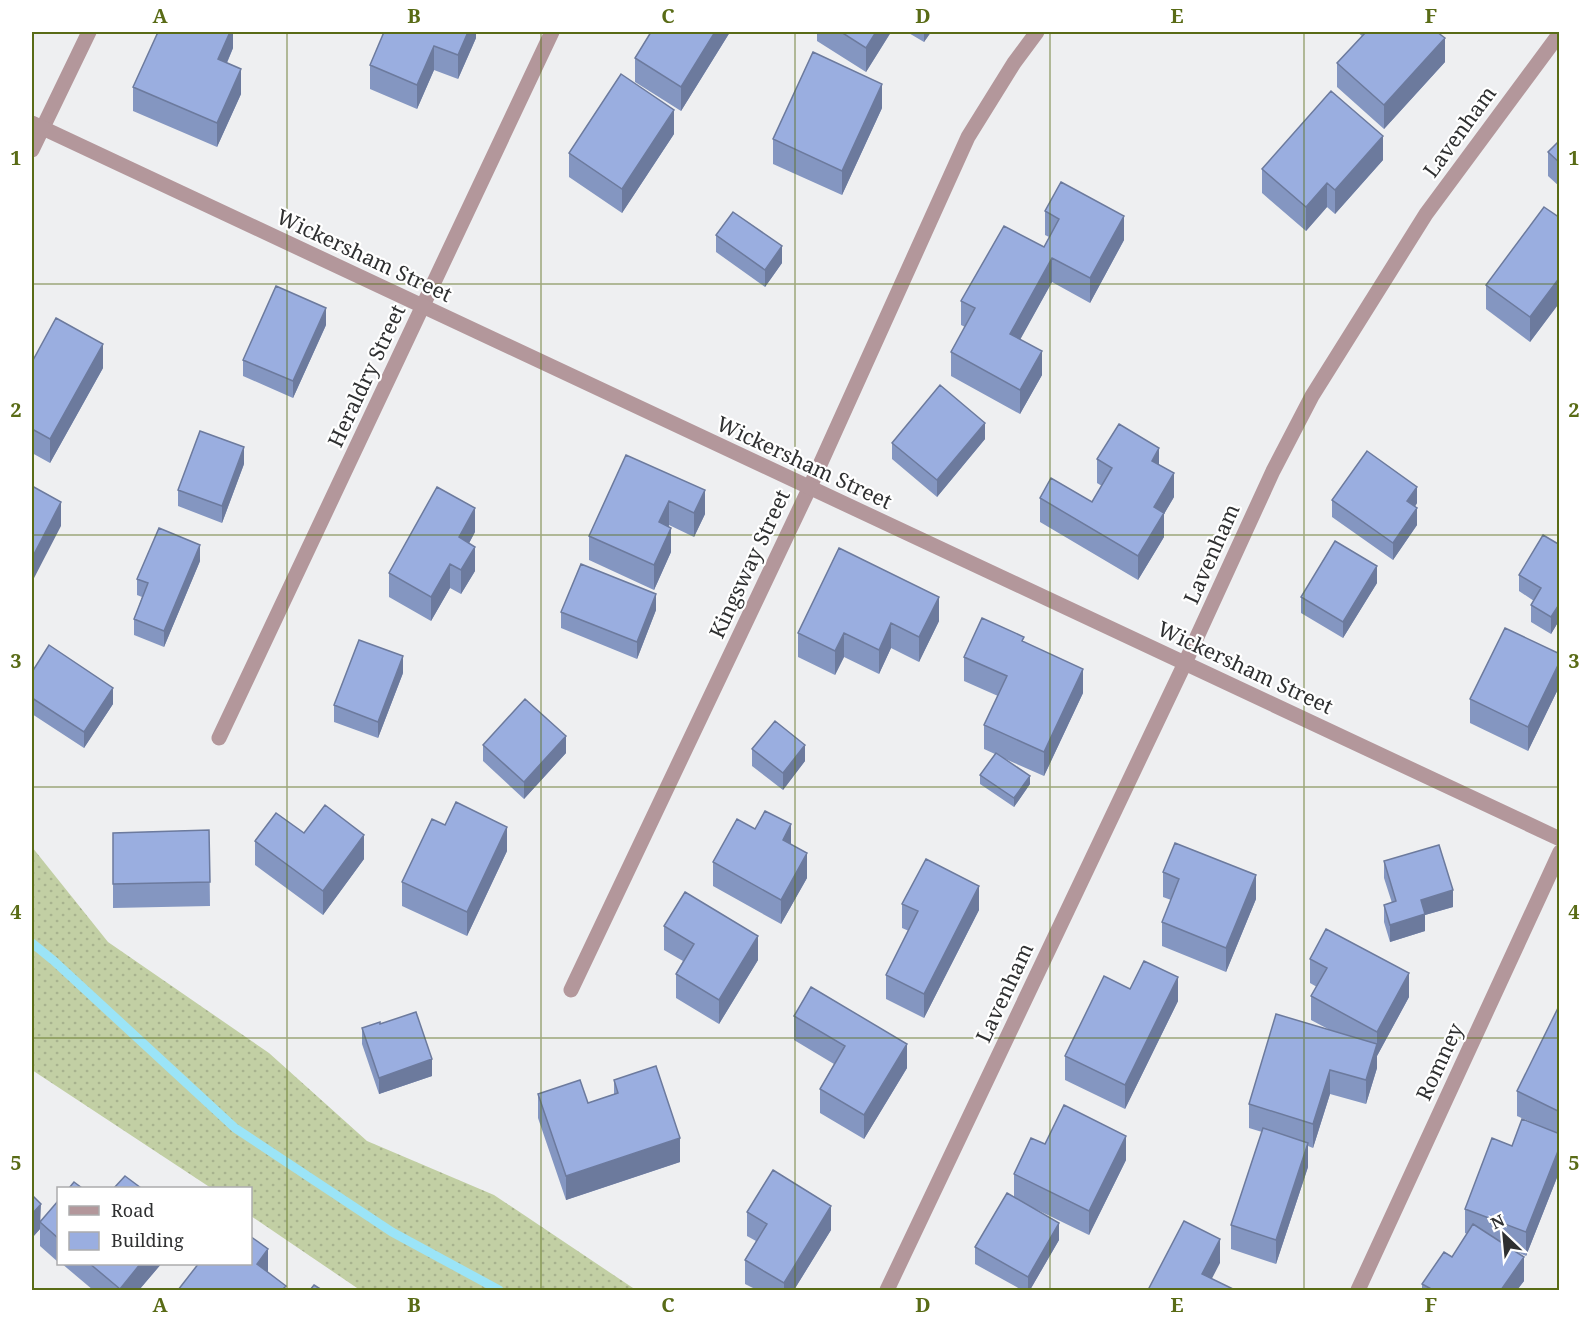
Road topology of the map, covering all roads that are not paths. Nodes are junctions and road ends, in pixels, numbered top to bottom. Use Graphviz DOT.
graph roads {
  1 [pos="89,32"];
  2 [pos="552,32"];
  3 [pos="1037,32"];
  4 [pos="1560,33"];
  5 [pos="37,126"];
  6 [pos="32,150"];
  7 [pos="423,306"];
  8 [pos="809,489"];
  9 [pos="1185,663"];
  10 [pos="219,738"];
  11 [pos="1560,839"];
  12 [pos="1560,852"];
  13 [pos="571,990"];
  14 [pos="887,1290"];
  15 [pos="1358,1290"];
  1 -- 5 [label="street"];
  2 -- 7 [label="street, Heraldry Street"];
  3 -- 8 [label="street, Kingsway Street"];
  4 -- 9 [label="street, Lavenham"];
  5 -- 6 [label="street"];
  5 -- 7 [label="street, Wickersham Street"];
  7 -- 8 [label="street, Wickersham Street"];
  7 -- 10 [label="street, Heraldry Street"];
  8 -- 9 [label="street, Wickersham Street"];
  8 -- 13 [label="street, Kingsway Street"];
  9 -- 11 [label="street, Wickersham Street"];
  9 -- 14 [label="street, Lavenham"];
  12 -- 15 [label="street, Romney"];
}
